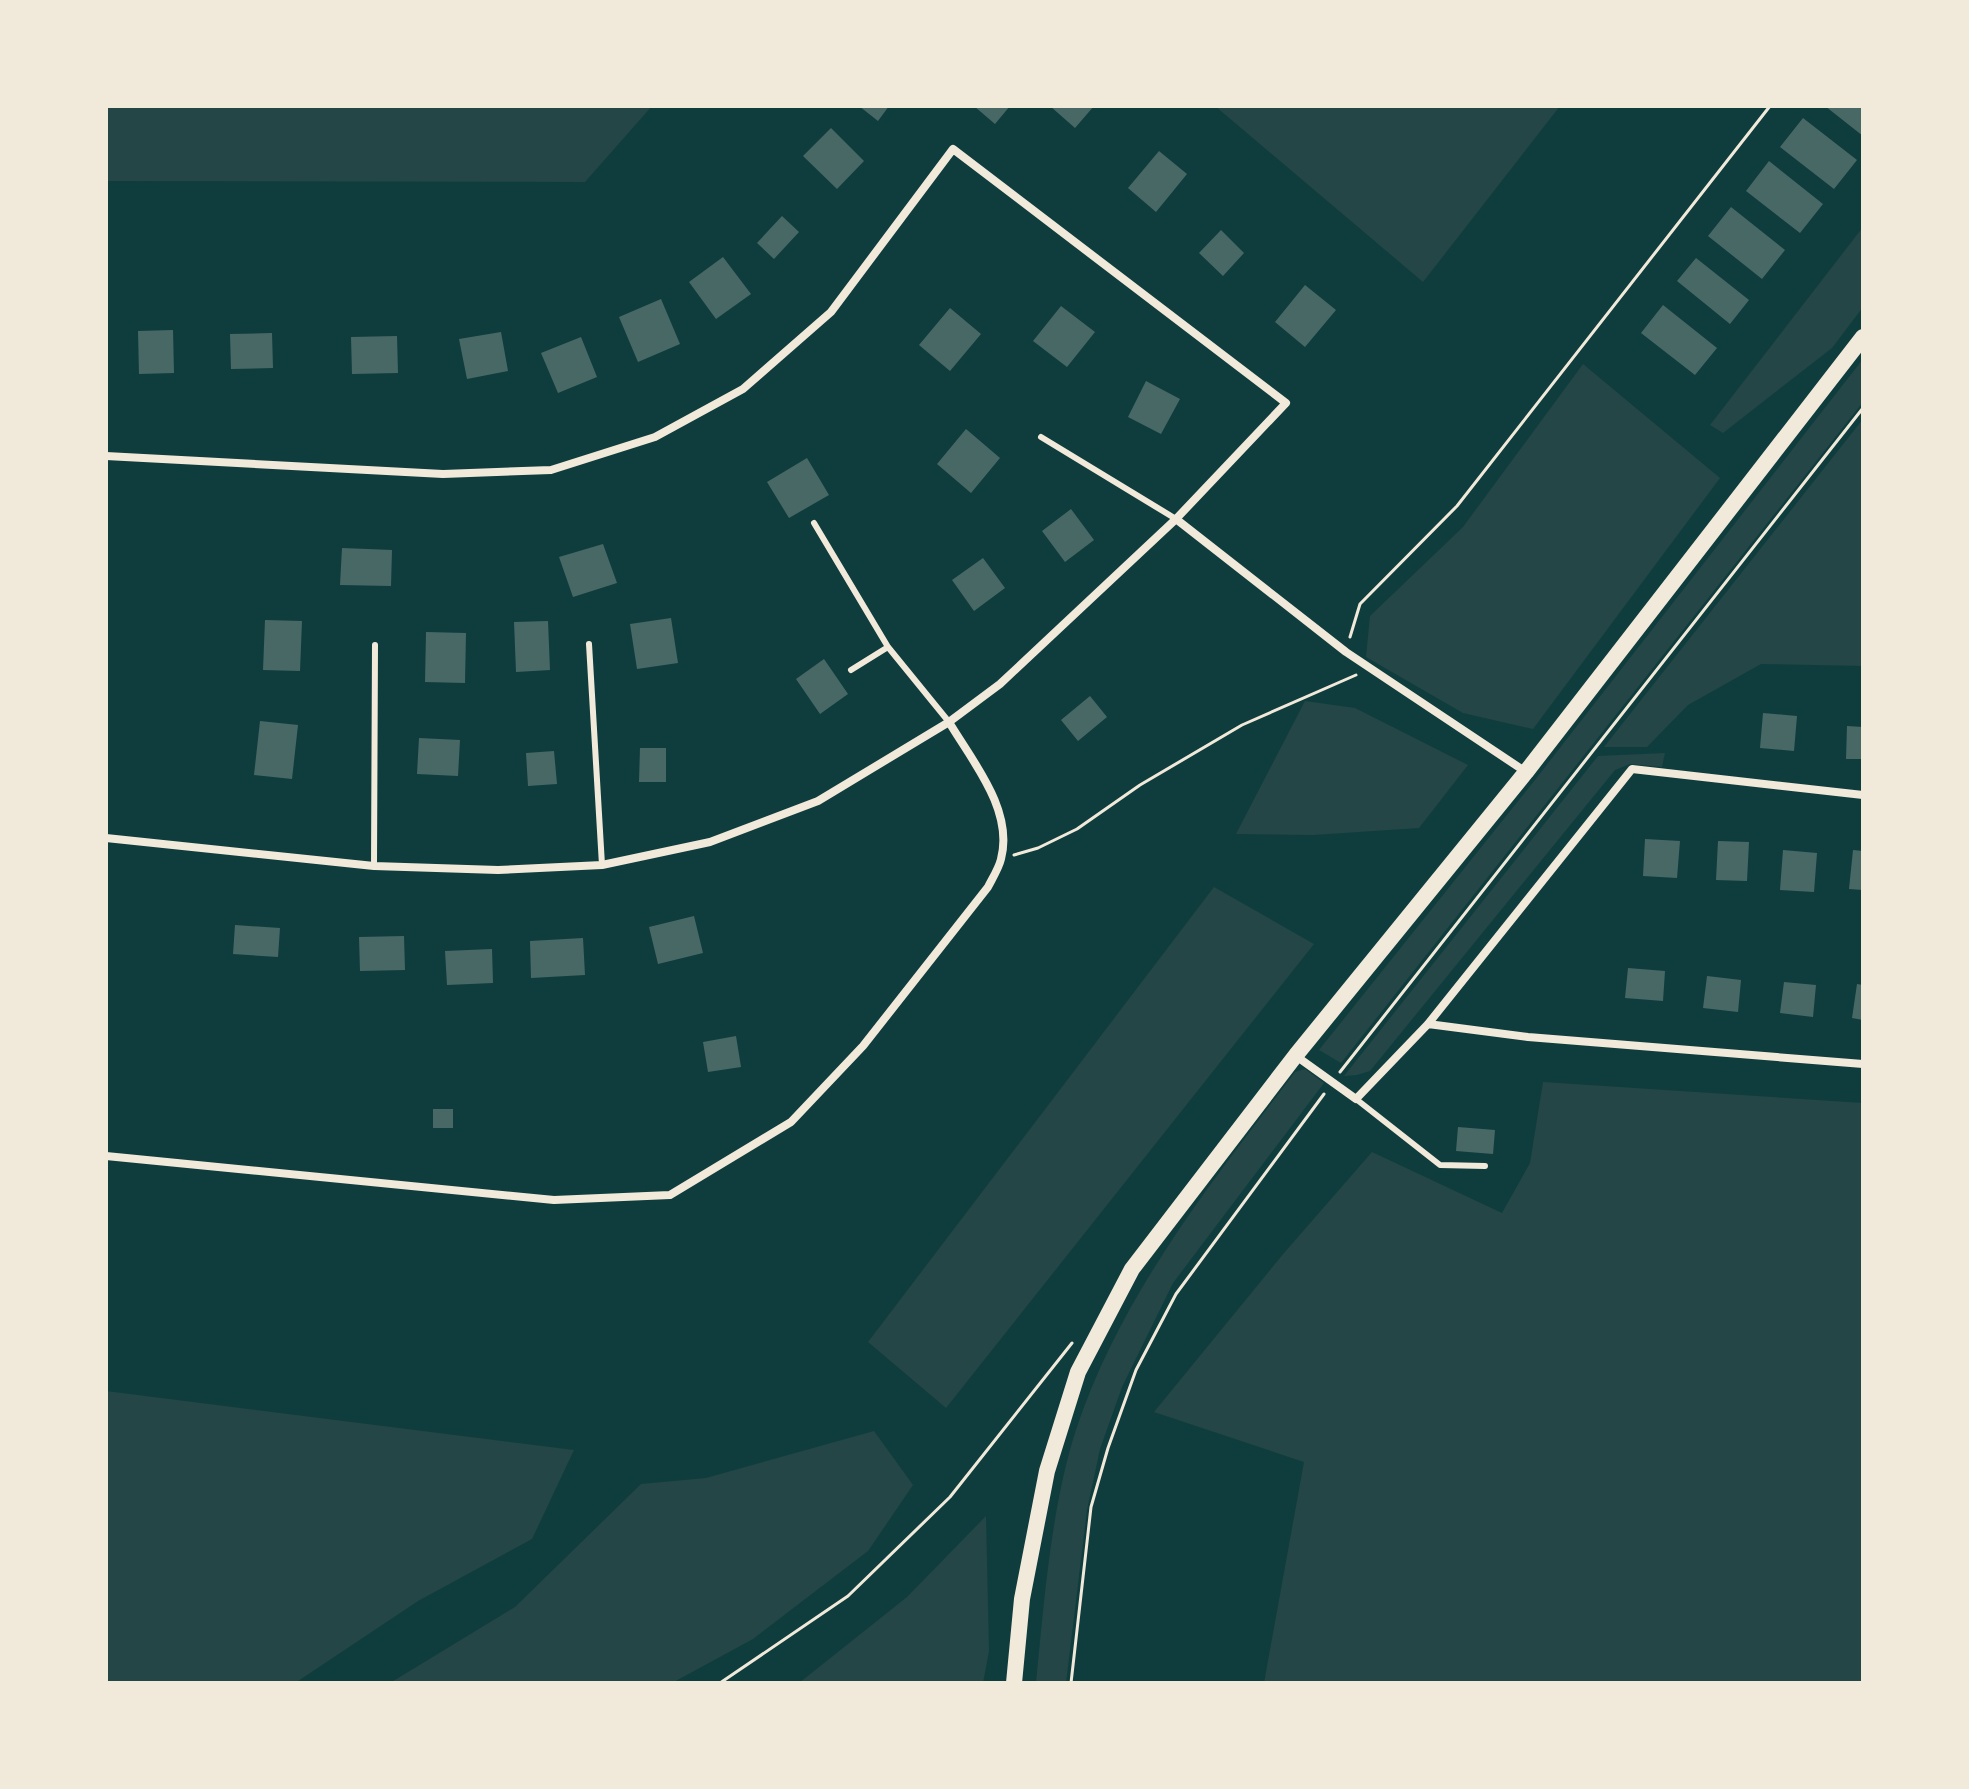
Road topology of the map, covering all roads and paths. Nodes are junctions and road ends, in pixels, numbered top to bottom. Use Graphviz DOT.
graph roads {
  1 [pos="1770,106"];
  2 [pos="1863,337"];
  3 [pos="1863,408"];
  4 [pos="1041,437"];
  5 [pos="106,456"];
  6 [pos="1176,519"];
  7 [pos="814,523"];
  8 [pos="589,644"];
  9 [pos="375,645"];
  10 [pos="888,647"];
  11 [pos="1346,652"];
  12 [pos="1370,668"];
  13 [pos="851,670"];
  14 [pos="949,722"];
  15 [pos="1526,772"];
  16 [pos="1863,795"];
  17 [pos="106,838"];
  18 [pos="1001,859"];
  19 [pos="602,865"];
  20 [pos="374,866"];
  21 [pos="1428,1024"];
  22 [pos="1296,1055"];
  23 [pos="1863,1064"];
  24 [pos="1333,1081"];
  25 [pos="1356,1099"];
  26 [pos="106,1156"];
  27 [pos="1485,1166"];
  28 [pos="1074,1341"];
  29 [pos="720,1683"];
  30 [pos="1014,1683"];
  31 [pos="1071,1683"];
  1 -- 11 [label="path"];
  2 -- 15 [label="main road"];
  3 -- 24 [label="path"];
  4 -- 6 [label="lane"];
  5 -- 6 [label="street"];
  6 -- 11 [label="street"];
  6 -- 14 [label="street"];
  7 -- 10 [label="lane"];
  8 -- 19 [label="lane"];
  9 -- 20 [label="lane"];
  10 -- 13 [label="lane"];
  10 -- 14 [label="lane"];
  11 -- 12 [label="street"];
  12 -- 15 [label="street"];
  12 -- 18 [label="path"];
  14 -- 18 [label="street"];
  14 -- 19 [label="street"];
  15 -- 22 [label="main road"];
  16 -- 21 [label="street"];
  17 -- 20 [label="street"];
  18 -- 26 [label="street"];
  19 -- 20 [label="street"];
  21 -- 23 [label="street"];
  21 -- 25 [label="street"];
  22 -- 24 [label="street"];
  22 -- 30 [label="main road"];
  24 -- 25 [label="street"];
  24 -- 31 [label="path"];
  25 -- 27 [label="lane"];
  28 -- 29 [label="path"];
}
